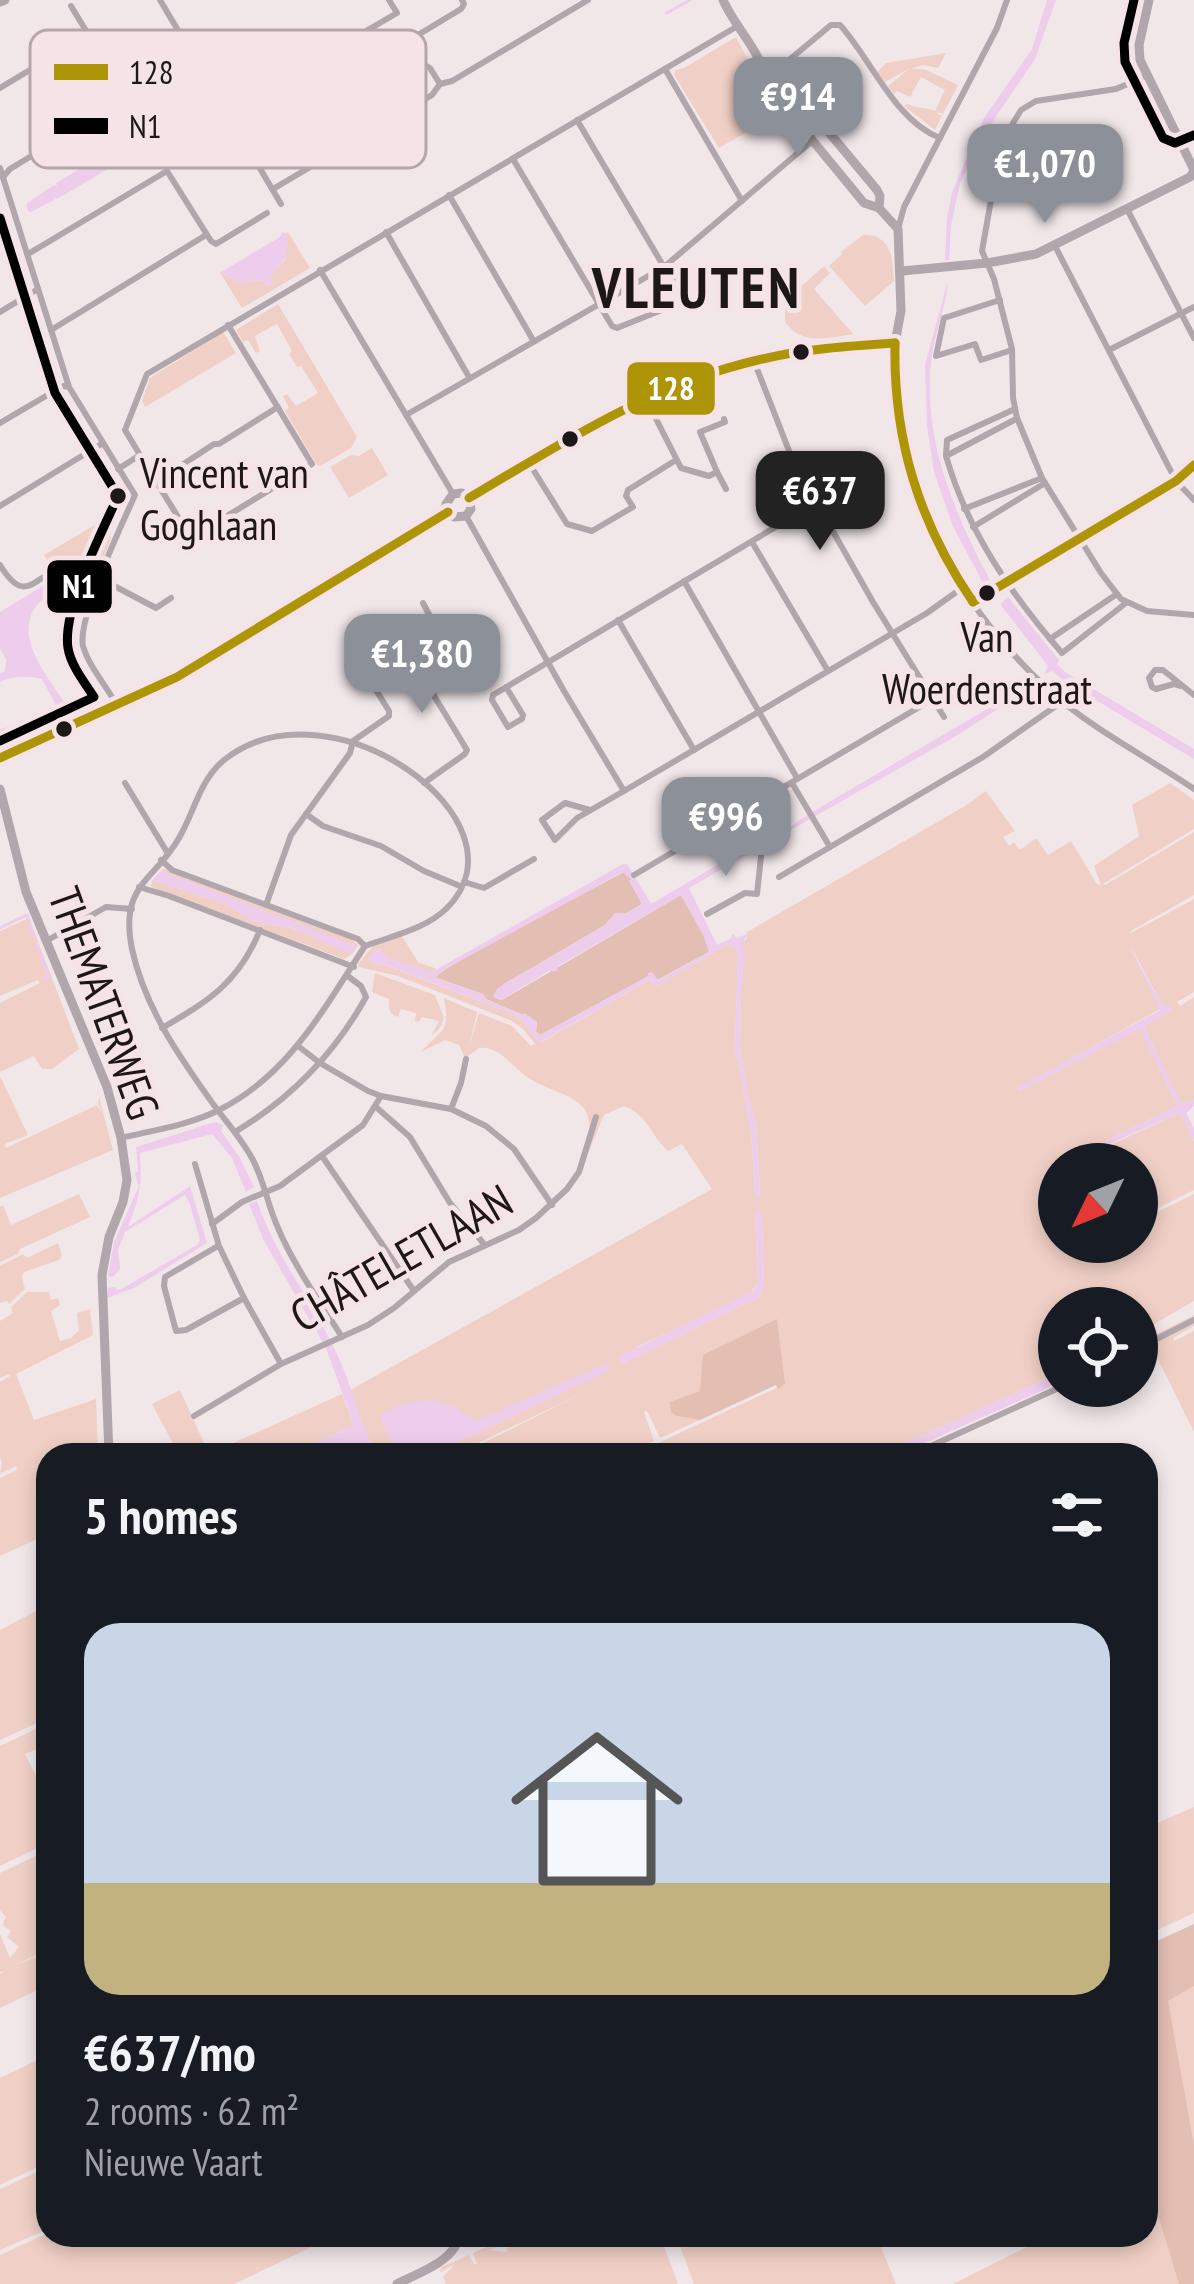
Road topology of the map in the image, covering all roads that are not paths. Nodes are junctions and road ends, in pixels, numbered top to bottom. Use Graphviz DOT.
graph roads {
  1 [pos="160,0"];
  2 [pos="389,0"];
  3 [pos="588,0"];
  4 [pos="723,0"];
  5 [pos="1007,0"];
  6 [pos="1149,0"];
  7 [pos="466,1"];
  8 [pos="71,6"];
  9 [pos="736,27"];
  10 [pos="85,30"];
  11 [pos="178,30"];
  12 [pos="368,30"];
  13 [pos="426,30"];
  14 [pos="426,66"];
  15 [pos="764,68"];
  16 [pos="665,69"];
  17 [pos="30,70"];
  18 [pos="777,70"];
  19 [pos="1146,76"];
  20 [pos="440,85"];
  21 [pos="0,88"];
  22 [pos="426,99"];
  23 [pos="577,120"];
  24 [pos="940,138"];
  25 [pos="812,141"];
  26 [pos="30,157"];
  27 [pos="513,158"];
  28 [pos="260,168"];
  29 [pos="308,168"];
  30 [pos="1194,170"];
  31 [pos="1,174"];
  32 [pos="272,189"];
  33 [pos="449,195"];
  34 [pos="742,202"];
  35 [pos="281,204"];
  36 [pos="878,208"];
  37 [pos="1127,209"];
  38 [pos="267,213"];
  39 [pos="898,229"];
  40 [pos="386,232"];
  41 [pos="206,235"];
  42 [pos="1055,246"];
  43 [pos="28,254"];
  44 [pos="987,263"];
  45 [pos="664,268"];
  46 [pos="320,270"];
  47 [pos="902,271"];
  48 [pos="38,289"];
  49 [pos="1000,300"];
  50 [pos="598,303"];
  51 [pos="1194,307"];
  52 [pos="0,312"];
  53 [pos="1181,314"];
  54 [pos="228,325"];
  55 [pos="51,330"];
  56 [pos="1194,338"];
  57 [pos="533,340"];
  58 [pos="896,343"];
  59 [pos="1012,350"];
  60 [pos="1109,350"];
  61 [pos="754,361"];
  62 [pos="470,377"];
  63 [pos="68,387"];
  64 [pos="647,401"];
  65 [pos="278,407"];
  66 [pos="1016,414"];
  67 [pos="406,415"];
  68 [pos="724,419"];
  69 [pos="0,423"];
  70 [pos="103,443"];
  71 [pos="140,455"];
  72 [pos="946,456"];
  73 [pos="676,460"];
  74 [pos="530,463"];
  75 [pos="1194,465"];
  76 [pos="118,469"];
  77 [pos="717,472"];
  78 [pos="1044,481"];
  79 [pos="1176,481"];
  80 [pos="157,482"];
  81 [pos="726,490"];
  82 [pos="453,494"];
  83 [pos="469,498"];
  84 [pos="1194,500"];
  85 [pos="816,503"];
  86 [pos="0,506"];
  87 [pos="964,509"];
  88 [pos="448,512"];
  89 [pos="466,516"];
  90 [pos="973,527"];
  91 [pos="1080,538"];
  92 [pos="752,542"];
  93 [pos="0,565"];
  94 [pos="102,576"];
  95 [pos="684,581"];
  96 [pos="1005,582"];
  97 [pos="962,588"];
  98 [pos="1117,594"];
  99 [pos="172,598"];
  100 [pos="973,602"];
  101 [pos="423,603"];
  102 [pos="1126,603"];
  103 [pos="1194,615"];
  104 [pos="618,620"];
  105 [pos="894,632"];
  106 [pos="1050,639"];
  107 [pos="402,644"];
  108 [pos="351,650"];
  109 [pos="549,662"];
  110 [pos="362,668"];
  111 [pos="828,671"];
  112 [pos="1180,686"];
  113 [pos="506,687"];
  114 [pos="1194,695"];
  115 [pos="933,699"];
  116 [pos="1063,701"];
  117 [pos="116,704"];
  118 [pos="760,711"];
  119 [pos="944,717"];
  120 [pos="353,741"];
  121 [pos="694,750"];
  122 [pos="0,758"];
  123 [pos="795,780"];
  124 [pos="125,783"];
  125 [pos="424,783"];
  126 [pos="0,789"];
  127 [pos="1194,789"];
  128 [pos="624,791"];
  129 [pos="762,800"];
  130 [pos="747,808"];
  131 [pos="590,810"];
  132 [pos="769,811"];
  133 [pos="306,814"];
  134 [pos="830,847"];
  135 [pos="164,857"];
  136 [pos="534,859"];
  137 [pos="634,875"];
  138 [pos="779,877"];
  139 [pos="463,884"];
  140 [pos="139,887"];
  141 [pos="266,905"];
  142 [pos="132,908"];
  143 [pos="707,914"];
  144 [pos="260,930"];
  145 [pos="48,940"];
  146 [pos="365,946"];
  147 [pos="353,967"];
  148 [pos="348,976"];
  149 [pos="162,1028"];
  150 [pos="298,1046"];
  151 [pos="466,1059"];
  152 [pos="320,1064"];
  153 [pos="381,1096"];
  154 [pos="376,1107"];
  155 [pos="451,1109"];
  156 [pos="218,1111"];
  157 [pos="596,1117"];
  158 [pos="235,1132"];
  159 [pos="122,1138"];
  160 [pos="321,1155"];
  161 [pos="195,1164"];
  162 [pos="262,1193"];
  163 [pos="552,1205"];
  164 [pos="212,1224"];
  165 [pos="484,1245"];
  166 [pos="219,1246"];
  167 [pos="415,1291"];
  168 [pos="244,1298"];
  169 [pos="1194,1320"];
  170 [pos="1158,1338"];
  171 [pos="338,1339"];
  172 [pos="281,1364"];
  173 [pos="1038,1397"];
  174 [pos="194,1416"];
  175 [pos="109,1443"];
  176 [pos="937,1443"];
  177 [pos="455,2247"];
  178 [pos="397,2284"];
  1 -- 11 [label="street"];
  2 -- 12 [label="street"];
  3 -- 20 [label="street"];
  4 -- 9 [label="street"];
  5 -- 24 [label="street"];
  6 -- 19 [label="street"];
  7 -- 13 [label="street"];
  8 -- 10 [label="street"];
  9 -- 15 [label="street"];
  9 -- 16 [label="street"];
  14 -- 20 [label="street"];
  15 -- 18 [label="street"];
  15 -- 25 [label="street"];
  16 -- 23 [label="street"];
  16 -- 34 [label="street"];
  17 -- 21 [label="street"];
  18 -- 24 [label="street"];
  18 -- 36 [label="street"];
  19 -- 30 [label="street"];
  19 -- 44 [label="street"];
  20 -- 22 [label="street"];
  23 -- 27 [label="street"];
  23 -- 45 [label="street"];
  24 -- 39 [label="street"];
  25 -- 34 [label="street"];
  25 -- 36 [label="street"];
  26 -- 31 [label="street"];
  27 -- 33 [label="street"];
  27 -- 50 [label="street"];
  28 -- 32 [label="street"];
  29 -- 32 [label="street"];
  30 -- 37 [label="street"];
  31 -- 43 [label="street"];
  32 -- 35 [label="street"];
  33 -- 40 [label="street"];
  33 -- 57 [label="street"];
  34 -- 45 [label="street"];
  36 -- 39 [label="street"];
  37 -- 42 [label="street"];
  37 -- 53 [label="street"];
  38 -- 41 [label="street"];
  39 -- 47 [label="street"];
  40 -- 46 [label="street"];
  40 -- 62 [label="street"];
  41 -- 43 [label="street"];
  41 -- 55 [label="street"];
  42 -- 44 [label="street"];
  42 -- 60 [label="street"];
  43 -- 48 [label="street"];
  44 -- 47 [label="street"];
  44 -- 49 [label="street"];
  45 -- 50 [label="street"];
  45 -- 50 [label="street"];
  46 -- 54 [label="street"];
  46 -- 67 [label="street"];
  47 -- 58 [label="street"];
  48 -- 52 [label="street"];
  48 -- 55 [label="street"];
  49 -- 59 [label="street"];
  49 -- 59 [label="street"];
  50 -- 57 [label="street"];
  51 -- 53 [label="street"];
  53 -- 56 [label="street"];
  53 -- 60 [label="street"];
  54 -- 65 [label="street"];
  54 -- 71 [label="street"];
  55 -- 63 [label="street"];
  57 -- 62 [label="street"];
  58 -- 61 [label="street"];
  58 -- 97 [label="street"];
  59 -- 66 [label="street"];
  60 -- 79 [label="street"];
  61 -- 64 [label="street"];
  61 -- 85 [label="street"];
  62 -- 67 [label="street"];
  63 -- 69 [label="street"];
  63 -- 70 [label="street"];
  64 -- 73 [label="street"];
  64 -- 74 [label="street"];
  65 -- 80 [label="street"];
  65 -- 80 [label="street"];
  66 -- 72 [label="street"];
  66 -- 72 [label="street"];
  66 -- 78 [label="street"];
  67 -- 82 [label="street"];
  68 -- 77 [label="street"];
  70 -- 76 [label="street"];
  70 -- 86 [label="street"];
  71 -- 76 [label="street"];
  71 -- 80 [label="street"];
  72 -- 87 [label="street"];
  73 -- 74 [label="street"];
  73 -- 77 [label="street"];
  74 -- 83 [label="street"];
  75 -- 79 [label="street"];
  76 -- 94 [label="street"];
  77 -- 81 [label="street"];
  78 -- 87 [label="street"];
  78 -- 90 [label="street"];
  78 -- 91 [label="street"];
  79 -- 84 [label="street"];
  79 -- 91 [label="street"];
  82 -- 83 [label="street"];
  82 -- 88 [label="street"];
  83 -- 89 [label="street"];
  85 -- 92 [label="street"];
  85 -- 105 [label="street"];
  87 -- 90 [label="street"];
  88 -- 89 [label="street"];
  88 -- 117 [label="street"];
  89 -- 109 [label="street"];
  90 -- 96 [label="street"];
  91 -- 96 [label="street"];
  91 -- 98 [label="street"];
  92 -- 95 [label="street"];
  92 -- 111 [label="street"];
  93 -- 94 [label="street"];
  94 -- 99 [label="street"];
  94 -- 117 [label="street"];
  95 -- 104 [label="street"];
  95 -- 118 [label="street"];
  96 -- 100 [label="street"];
  96 -- 106 [label="street"];
  97 -- 100 [label="street"];
  97 -- 105 [label="street"];
  98 -- 102 [label="street"];
  98 -- 106 [label="street"];
  100 -- 116 [label="street"];
  101 -- 107 [label="street"];
  102 -- 103 [label="street"];
  102 -- 106 [label="street"];
  104 -- 109 [label="street"];
  104 -- 121 [label="street"];
  105 -- 111 [label="street"];
  105 -- 115 [label="street"];
  107 -- 110 [label="street"];
  107 -- 125 [label="street"];
  108 -- 110 [label="street"];
  109 -- 113 [label="street"];
  109 -- 128 [label="street"];
  110 -- 120 [label="street"];
  111 -- 118 [label="street"];
  112 -- 112 [label="street"];
  112 -- 114 [label="street"];
  113 -- 113 [label="street"];
  115 -- 119 [label="street"];
  115 -- 123 [label="street"];
  116 -- 127 [label="street"];
  116 -- 134 [label="street"];
  117 -- 122 [label="street"];
  118 -- 121 [label="street"];
  118 -- 123 [label="street"];
  120 -- 125 [label="street"];
  120 -- 133 [label="street"];
  120 -- 135 [label="street"];
  121 -- 128 [label="street"];
  123 -- 129 [label="street"];
  123 -- 134 [label="street"];
  124 -- 135 [label="street"];
  125 -- 139 [label="street"];
  126 -- 145 [label="street, THEMATERWEG"];
  128 -- 131 [label="street"];
  129 -- 130 [label="street"];
  129 -- 132 [label="street"];
  130 -- 137 [label="street"];
  130 -- 143 [label="street"];
  131 -- 131 [label="street"];
  133 -- 139 [label="street"];
  133 -- 141 [label="street"];
  134 -- 138 [label="street"];
  135 -- 140 [label="street"];
  135 -- 141 [label="street"];
  136 -- 139 [label="street"];
  139 -- 146 [label="street"];
  140 -- 142 [label="street"];
  140 -- 144 [label="street"];
  141 -- 146 [label="street"];
  142 -- 145 [label="street"];
  142 -- 149 [label="street"];
  144 -- 147 [label="street"];
  144 -- 149 [label="street"];
  145 -- 159 [label="street, THEMATERWEG"];
  146 -- 147 [label="street"];
  147 -- 148 [label="street"];
  148 -- 150 [label="street"];
  148 -- 152 [label="street"];
  149 -- 156 [label="street"];
  150 -- 152 [label="street"];
  150 -- 156 [label="street"];
  151 -- 155 [label="street"];
  152 -- 153 [label="street"];
  152 -- 158 [label="street"];
  153 -- 154 [label="street"];
  153 -- 155 [label="street"];
  154 -- 160 [label="street"];
  154 -- 165 [label="street"];
  155 -- 163 [label="street"];
  156 -- 158 [label="street"];
  156 -- 159 [label="street"];
  157 -- 163 [label="street, CHÂTELETLAAN"];
  158 -- 162 [label="street"];
  159 -- 175 [label="street, THEMATERWEG"];
  160 -- 162 [label="street"];
  160 -- 167 [label="street"];
  161 -- 164 [label="street"];
  162 -- 164 [label="street"];
  162 -- 171 [label="street"];
  163 -- 165 [label="street, CHÂTELETLAAN"];
  164 -- 166 [label="street"];
  165 -- 167 [label="street, CHÂTELETLAAN"];
  166 -- 168 [label="street"];
  166 -- 168 [label="street"];
  167 -- 171 [label="street, CHÂTELETLAAN"];
  168 -- 172 [label="street"];
  169 -- 170 [label="street"];
  171 -- 172 [label="street, CHÂTELETLAAN"];
  172 -- 174 [label="street, CHÂTELETLAAN"];
  173 -- 176 [label="street"];
  177 -- 178 [label="street"];
}
